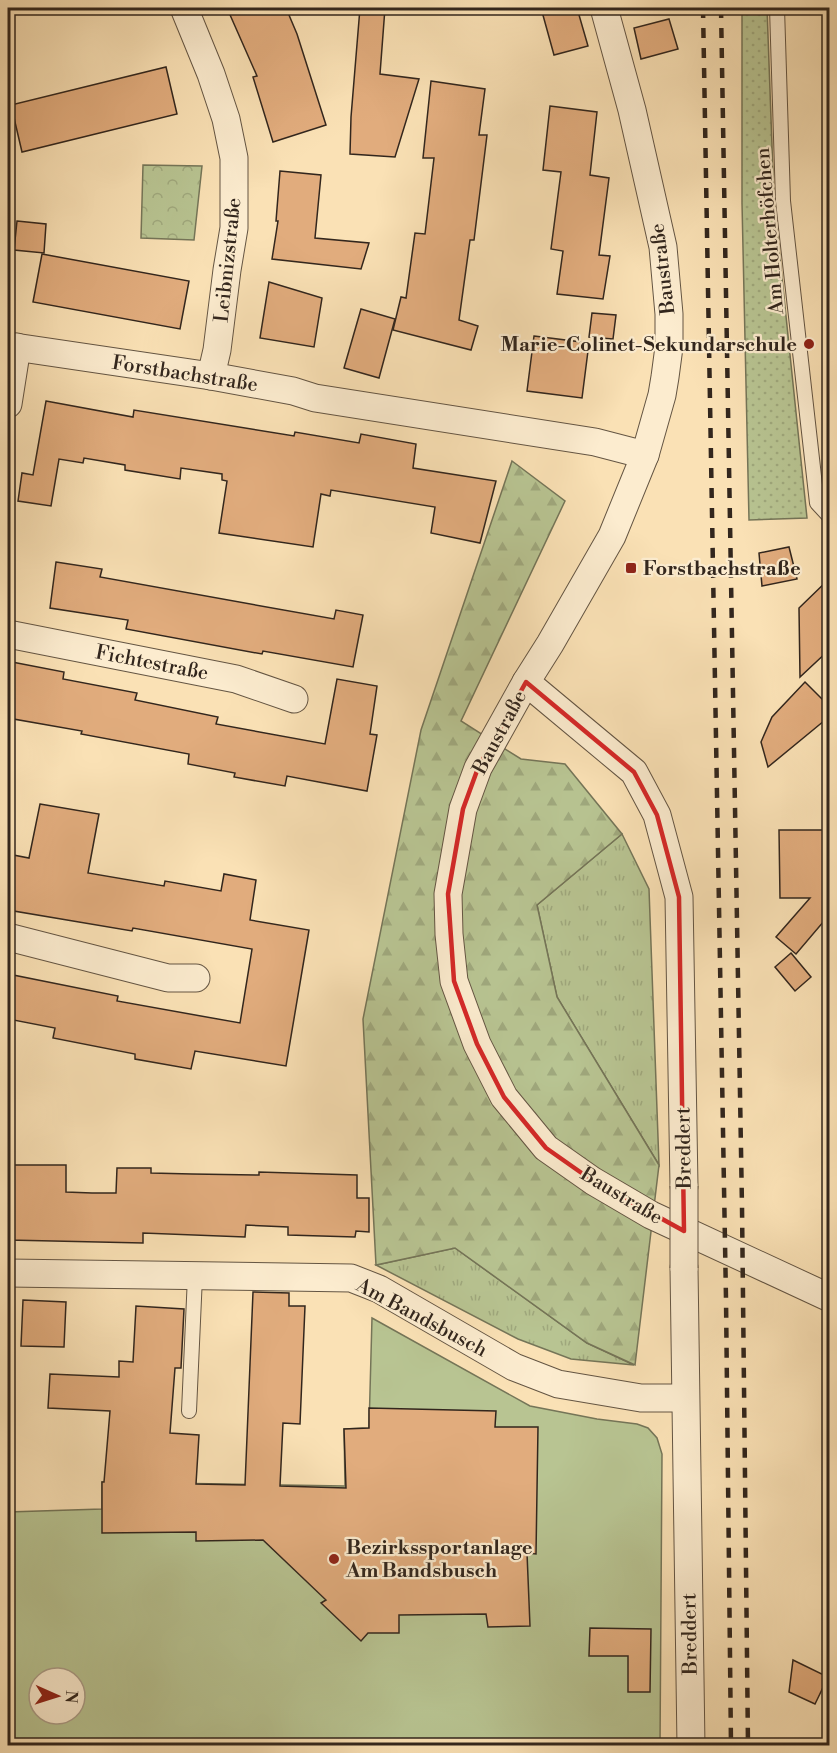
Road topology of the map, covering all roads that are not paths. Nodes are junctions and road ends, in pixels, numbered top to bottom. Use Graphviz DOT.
graph roads {
  1 [pos="184,8"];
  2 [pos="604,8"];
  3 [pos="777,8"];
  4 [pos="12,347"];
  5 [pos="211,376"];
  6 [pos="8,404"];
  7 [pos="645,455"];
  8 [pos="830,517"];
  9 [pos="8,634"];
  10 [pos="526,682"];
  11 [pos="294,699"];
  12 [pos="8,937"];
  13 [pos="196,978"];
  14 [pos="8,1273"];
  15 [pos="195,1276"];
  16 [pos="830,1298"];
  17 [pos="685,1398"];
  18 [pos="189,1410"];
  19 [pos="691,1746"];
  1 -- 5 [label="street, Leibnizstraße"];
  2 -- 7 [label="street, Baustraße"];
  3 -- 8 [label="lane, Am Holterhöfchen"];
  4 -- 5 [label="street, Forstbachstraße"];
  4 -- 6 [label="street"];
  5 -- 7 [label="street, Forstbachstraße"];
  7 -- 10 [label="street, Baustraße"];
  9 -- 11 [label="street, Fichtestraße"];
  10 -- 16 [label="street, Baustraße"];
  10 -- 17 [label="street, Breddert, bridge"];
  12 -- 13 [label="street"];
  14 -- 15 [label="street, Am Bandsbusch"];
  15 -- 17 [label="street, Am Bandsbusch"];
  15 -- 18 [label="lane"];
  17 -- 19 [label="street, Breddert"];
}
